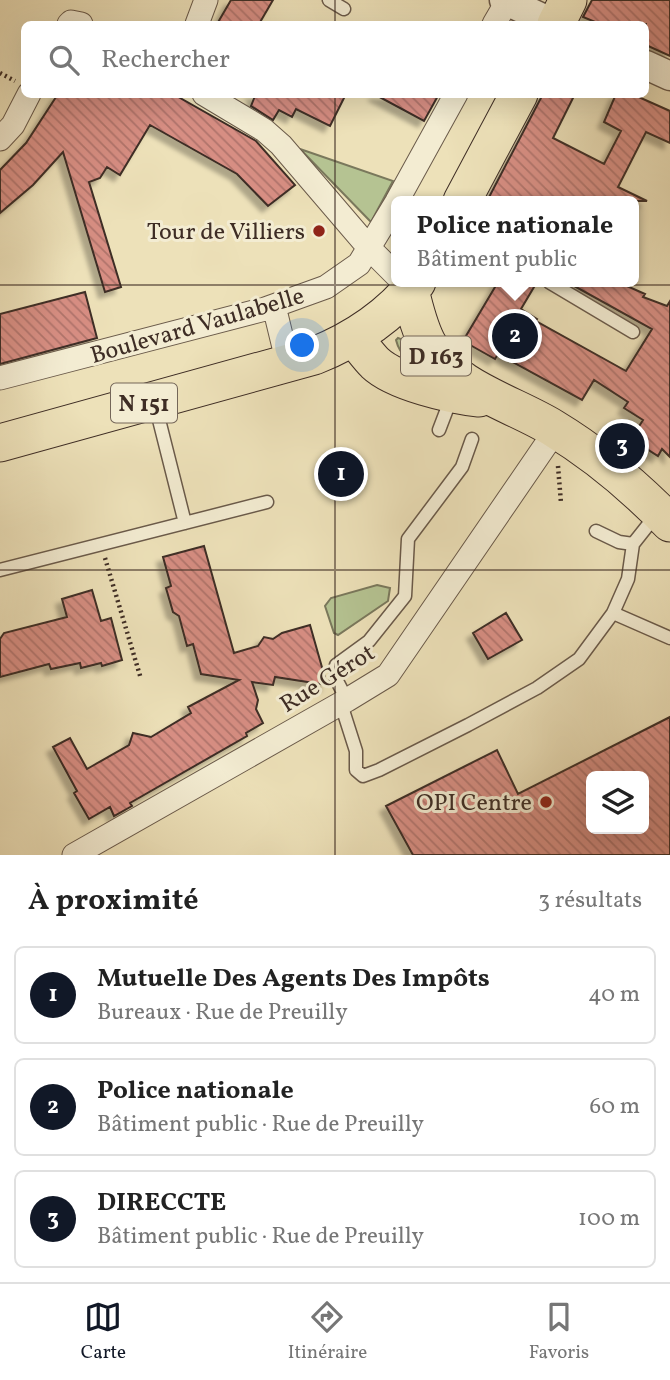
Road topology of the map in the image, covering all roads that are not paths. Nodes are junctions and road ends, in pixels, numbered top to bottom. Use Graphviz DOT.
graph roads {
  1 [pos="206,0"];
  2 [pos="329,0"];
  3 [pos="568,0"];
  4 [pos="503,6"];
  5 [pos="344,9"];
  6 [pos="198,21"];
  7 [pos="547,21"];
  8 [pos="558,21"];
  9 [pos="649,66"];
  10 [pos="670,76"];
  11 [pos="27,98"];
  12 [pos="211,98"];
  13 [pos="454,98"];
  14 [pos="517,98"];
  15 [pos="2,128"];
  16 [pos="399,196"];
  17 [pos="466,196"];
  18 [pos="391,211"];
  19 [pos="370,249"];
  20 [pos="391,268"];
  21 [pos="401,287"];
  22 [pos="408,287"];
  23 [pos="557,287"];
  24 [pos="274,306"];
  25 [pos="633,332"];
  26 [pos="354,338"];
  27 [pos="288,364"];
  28 [pos="0,378"];
  29 [pos="455,385"];
  30 [pos="154,400"];
  31 [pos="439,430"];
  32 [pos="472,439"];
  33 [pos="0,443"];
  34 [pos="557,444"];
  35 [pos="267,502"];
  36 [pos="665,518"];
  37 [pos="185,523"];
  38 [pos="596,531"];
  39 [pos="633,544"];
  40 [pos="0,570"];
  41 [pos="613,612"];
  42 [pos="670,638"];
  43 [pos="344,702"];
  44 [pos="74,855"];
  1 -- 6 [label="street"];
  2 -- 5 [label="lane"];
  3 -- 8 [label="main road"];
  4 -- 7 [label="street"];
  9 -- 10 [label="street"];
  11 -- 15 [label="street"];
  12 -- 19 [label="street"];
  13 -- 16 [label="street, Boulevard Vaulabelle"];
  14 -- 17 [label="main road"];
  18 -- 19 [label="street, Boulevard Vaulabelle"];
  19 -- 20 [label="street"];
  19 -- 24 [label="street, Boulevard Vaulabelle"];
  21 -- 26 [label="main road, N 151"];
  22 -- 29 [label="main road, D 163"];
  23 -- 25 [label="lane"];
  24 -- 27 [label="street"];
  24 -- 28 [label="street, Boulevard Vaulabelle"];
  26 -- 27 [label="main road, N 151"];
  26 -- 29 [label="main road"];
  27 -- 30 [label="main road, N 151"];
  29 -- 31 [label="lane"];
  29 -- 34 [label="main road, D 163"];
  30 -- 33 [label="main road, N 151"];
  30 -- 37 [label="lane"];
  32 -- 43 [label="lane"];
  34 -- 36 [label="main road, D 163"];
  34 -- 43 [label="street, Rue Gérot"];
  35 -- 37 [label="lane"];
  36 -- 39 [label="lane"];
  37 -- 40 [label="lane"];
  38 -- 39 [label="lane"];
  39 -- 41 [label="lane"];
  41 -- 42 [label="lane"];
  41 -- 43 [label="lane"];
  43 -- 44 [label="street, Rue Gérot"];
}
